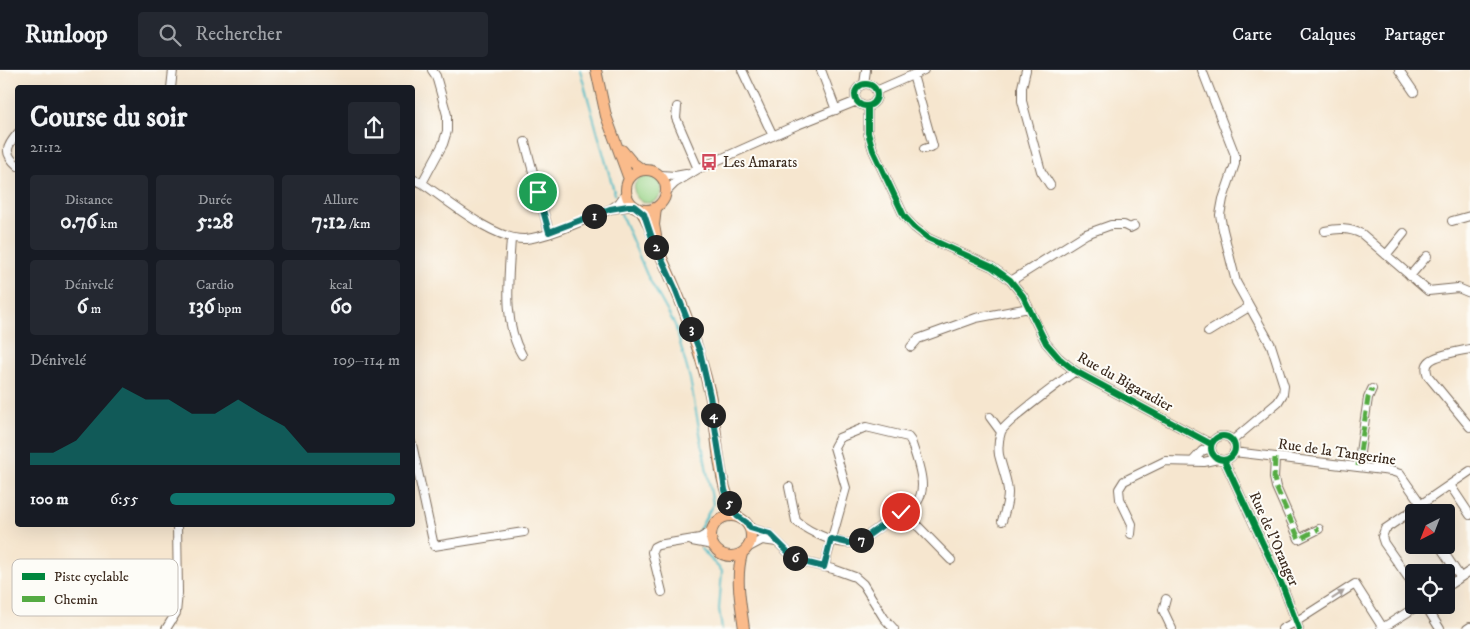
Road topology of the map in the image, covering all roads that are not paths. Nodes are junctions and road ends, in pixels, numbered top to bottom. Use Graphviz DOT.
graph roads {
  1 [pos="173,70"];
  2 [pos="442,70"];
  3 [pos="596,70"];
  4 [pos="742,70"];
  5 [pos="821,70"];
  6 [pos="866,70"];
  7 [pos="924,70"];
  8 [pos="1026,70"];
  9 [pos="1202,70"];
  10 [pos="1399,70"];
  11 [pos="434,73"];
  12 [pos="914,75"];
  13 [pos="864,84"];
  14 [pos="171,85"];
  15 [pos="876,91"];
  16 [pos="1414,92"];
  17 [pos="857,101"];
  18 [pos="868,106"];
  19 [pos="677,107"];
  20 [pos="836,110"];
  21 [pos="15,136"];
  22 [pos="772,136"];
  23 [pos="614,137"];
  24 [pos="525,142"];
  25 [pos="924,149"];
  26 [pos="15,163"];
  27 [pos="698,169"];
  28 [pos="643,170"];
  29 [pos="688,174"];
  30 [pos="661,175"];
  31 [pos="629,179"];
  32 [pos="415,181"];
  33 [pos="422,183"];
  34 [pos="1050,185"];
  35 [pos="667,191"];
  36 [pos="626,193"];
  37 [pos="637,208"];
  38 [pos="656,208"];
  39 [pos="610,209"];
  40 [pos="1470,216"];
  41 [pos="1452,221"];
  42 [pos="1134,226"];
  43 [pos="1325,231"];
  44 [pos="549,232"];
  45 [pos="1404,233"];
  46 [pos="511,238"];
  47 [pos="660,254"];
  48 [pos="1386,255"];
  49 [pos="1427,256"];
  50 [pos="1410,276"];
  51 [pos="1011,281"];
  52 [pos="1470,293"];
  53 [pos="1249,307"];
  54 [pos="1029,308"];
  55 [pos="1208,332"];
  56 [pos="911,347"];
  57 [pos="1469,352"];
  58 [pos="522,355"];
  59 [pos="1075,371"];
  60 [pos="1372,389"];
  61 [pos="990,417"];
  62 [pos="1470,427"];
  63 [pos="1001,432"];
  64 [pos="1232,441"];
  65 [pos="1211,446"];
  66 [pos="1234,452"];
  67 [pos="415,458"];
  68 [pos="1275,458"];
  69 [pos="1221,460"];
  70 [pos="1194,461"];
  71 [pos="1358,466"];
  72 [pos="1470,471"];
  73 [pos="1450,484"];
  74 [pos="789,486"];
  75 [pos="725,490"];
  76 [pos="1415,504"];
  77 [pos="1422,504"];
  78 [pos="904,512"];
  79 [pos="1470,515"];
  80 [pos="737,516"];
  81 [pos="1405,516"];
  82 [pos="718,520"];
  83 [pos="1002,521"];
  84 [pos="176,527"];
  85 [pos="750,528"];
  86 [pos="1319,529"];
  87 [pos="524,532"];
  88 [pos="711,532"];
  89 [pos="1131,534"];
  90 [pos="831,539"];
  91 [pos="690,540"];
  92 [pos="777,542"];
  93 [pos="713,545"];
  94 [pos="745,550"];
  95 [pos="722,554"];
  96 [pos="1445,554"];
  97 [pos="177,559"];
  98 [pos="951,560"];
  99 [pos="824,567"];
  100 [pos="1470,570"];
  101 [pos="1405,572"];
  102 [pos="1460,577"];
  103 [pos="1455,581"];
  104 [pos="738,583"];
  105 [pos="662,592"];
  106 [pos="1166,600"];
  107 [pos="1405,614"];
  108 [pos="1431,614"];
  109 [pos="174,616"];
  110 [pos="1298,625"];
  111 [pos="166,629"];
  112 [pos="744,629"];
  113 [pos="894,629"];
  114 [pos="1172,629"];
  115 [pos="1282,629"];
  116 [pos="1382,629"];
  117 [pos="1440,629"];
  1 -- 14 [label="street"];
  2 -- 11 [label="street"];
  3 -- 23 [label="main road"];
  4 -- 22 [label="street"];
  5 -- 20 [label="street"];
  6 -- 13 [label="street"];
  7 -- 12 [label="street"];
  8 -- 34 [label="street"];
  9 -- 53 [label="street"];
  10 -- 16 [label="street"];
  11 -- 33 [label="street"];
  12 -- 15 [label="street"];
  12 -- 25 [label="street"];
  13 -- 15 [label="street"];
  13 -- 17 [label="street"];
  15 -- 18 [label="street"];
  17 -- 18 [label="street"];
  17 -- 20 [label="street"];
  18 -- 51 [label="street, Rue du Bigaradier"];
  19 -- 27 [label="street"];
  20 -- 22 [label="street"];
  21 -- 26 [label="street"];
  22 -- 27 [label="street"];
  23 -- 28 [label="main road"];
  23 -- 31 [label="main road"];
  24 -- 44 [label="street"];
  27 -- 29 [label="street"];
  28 -- 30 [label="main road"];
  28 -- 31 [label="main road"];
  29 -- 30 [label="street"];
  29 -- 35 [label="street"];
  30 -- 35 [label="main road"];
  31 -- 36 [label="main road"];
  32 -- 33 [label="street"];
  33 -- 46 [label="street"];
  35 -- 38 [label="main road"];
  36 -- 37 [label="main road"];
  36 -- 39 [label="street"];
  37 -- 38 [label="main road"];
  37 -- 39 [label="street"];
  37 -- 47 [label="main road"];
  38 -- 47 [label="main road"];
  39 -- 44 [label="street"];
  40 -- 41 [label="street"];
  42 -- 51 [label="street"];
  43 -- 48 [label="street"];
  44 -- 46 [label="street"];
  45 -- 48 [label="street"];
  46 -- 58 [label="street"];
  47 -- 75 [label="main road"];
  48 -- 50 [label="street"];
  49 -- 50 [label="street"];
  50 -- 52 [label="street"];
  51 -- 54 [label="street, Rue du Bigaradier"];
  53 -- 55 [label="street"];
  53 -- 64 [label="street"];
  54 -- 56 [label="street"];
  54 -- 59 [label="street, Rue du Bigaradier"];
  57 -- 62 [label="street"];
  59 -- 63 [label="street"];
  59 -- 65 [label="street, Rue du Bigaradier"];
  60 -- 71 [label="street"];
  61 -- 63 [label="street"];
  63 -- 83 [label="street"];
  64 -- 65 [label="street"];
  64 -- 66 [label="street"];
  65 -- 69 [label="street"];
  65 -- 70 [label="street"];
  66 -- 68 [label="street, Rue de la Tangerine"];
  66 -- 69 [label="street"];
  67 -- 87 [label="street"];
  68 -- 71 [label="street, Rue de la Tangerine"];
  68 -- 86 [label="street"];
  69 -- 70 [label="street"];
  69 -- 110 [label="street, Rue de l'Oranger"];
  70 -- 89 [label="street"];
  71 -- 76 [label="street, Rue de la Tangerine"];
  72 -- 73 [label="street"];
  73 -- 77 [label="street"];
  73 -- 79 [label="street"];
  74 -- 90 [label="street"];
  75 -- 80 [label="main road"];
  75 -- 82 [label="main road"];
  78 -- 90 [label="street"];
  78 -- 90 [label="street"];
  78 -- 98 [label="street"];
  80 -- 82 [label="main road"];
  80 -- 85 [label="main road"];
  81 -- 101 [label="street"];
  82 -- 88 [label="main road"];
  84 -- 97 [label="street"];
  85 -- 92 [label="street"];
  85 -- 94 [label="main road"];
  88 -- 91 [label="street"];
  88 -- 93 [label="main road"];
  90 -- 99 [label="street"];
  91 -- 93 [label="street"];
  91 -- 105 [label="street"];
  92 -- 94 [label="street"];
  92 -- 99 [label="street"];
  93 -- 95 [label="main road"];
  94 -- 95 [label="main road"];
  94 -- 104 [label="main road"];
  95 -- 104 [label="main road"];
  96 -- 102 [label="street"];
  99 -- 113 [label="street"];
  100 -- 102 [label="street"];
  102 -- 103 [label="street"];
  104 -- 112 [label="main road"];
  106 -- 114 [label="street"];
  107 -- 116 [label="street"];
  108 -- 117 [label="street"];
  109 -- 111 [label="street"];
  110 -- 115 [label="street"];
  110 -- 116 [label="street, one-way"];
}
